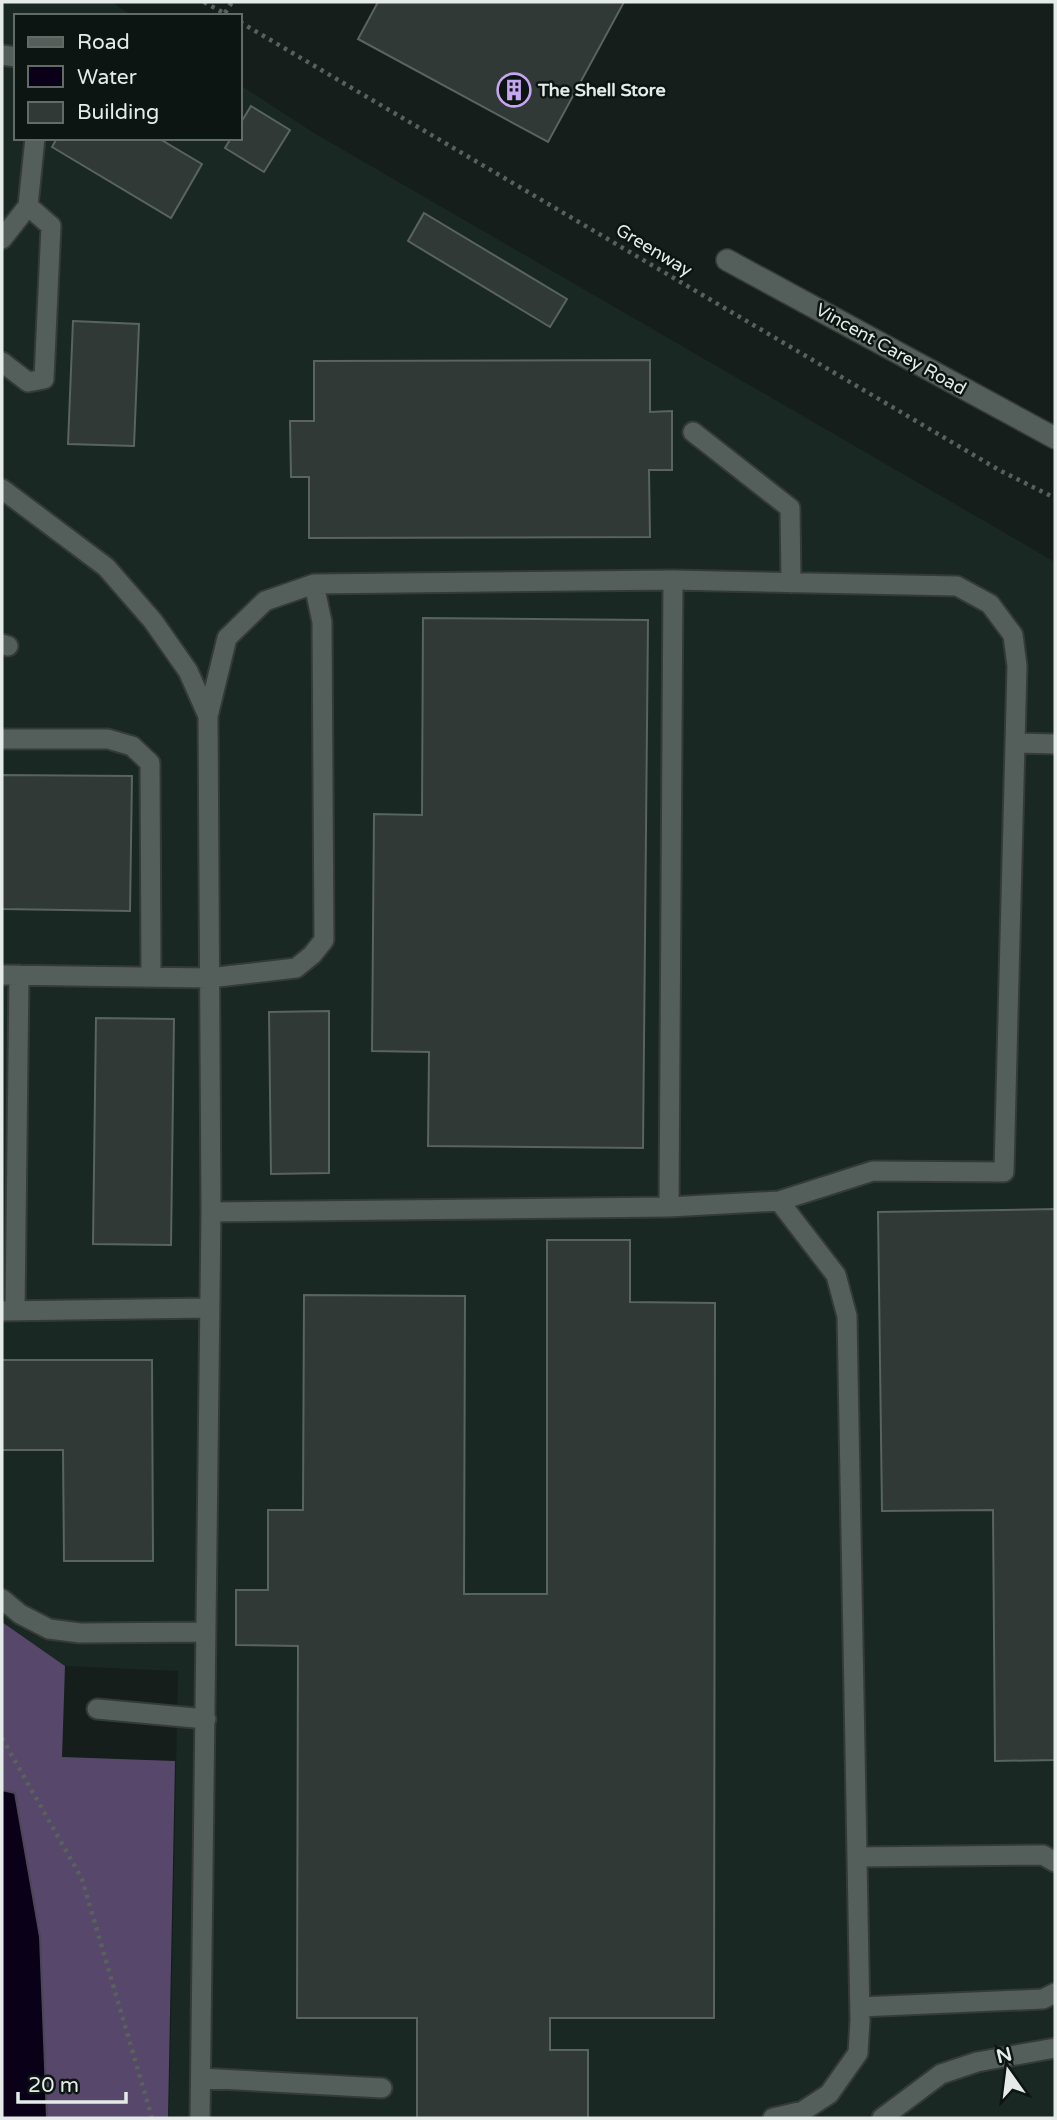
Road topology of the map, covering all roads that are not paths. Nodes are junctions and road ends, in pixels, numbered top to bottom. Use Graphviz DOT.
graph roads {
  1 [pos="35,140"];
  2 [pos="28,206"];
  3 [pos="2,239"];
  4 [pos="727,260"];
  5 [pos="2,362"];
  6 [pos="693,432"];
  7 [pos="1055,438"];
  8 [pos="2,489"];
  9 [pos="673,580"];
  10 [pos="791,583"];
  11 [pos="314,584"];
  12 [pos="208,716"];
  13 [pos="2,738"];
  14 [pos="1016,743"];
  15 [pos="1055,744"];
  16 [pos="10,975"];
  17 [pos="151,976"];
  18 [pos="209,978"];
  19 [pos="779,1201"];
  20 [pos="669,1207"];
  21 [pos="211,1212"];
  22 [pos="209,1308"];
  23 [pos="8,1311"];
  24 [pos="2,1599"];
  25 [pos="206,1632"];
  26 [pos="97,1709"];
  27 [pos="206,1719"];
  28 [pos="857,1857"];
  29 [pos="1055,1862"];
  30 [pos="1055,1993"];
  31 [pos="860,2007"];
  32 [pos="1055,2048"];
  33 [pos="201,2078"];
  34 [pos="382,2088"];
  35 [pos="200,2118"];
  36 [pos="773,2118"];
  37 [pos="882,2118"];
  1 -- 2 [label="lane"];
  2 -- 3 [label="lane"];
  2 -- 5 [label="lane"];
  4 -- 7 [label="street, Vincent Carey Road"];
  6 -- 10 [label="lane"];
  8 -- 12 [label="lane"];
  9 -- 10 [label="lane"];
  9 -- 11 [label="lane"];
  9 -- 20 [label="lane"];
  10 -- 14 [label="lane"];
  11 -- 12 [label="lane"];
  11 -- 18 [label="lane"];
  12 -- 18 [label="lane"];
  13 -- 17 [label="lane"];
  14 -- 15 [label="lane"];
  14 -- 19 [label="lane"];
  16 -- 17 [label="lane"];
  16 -- 23 [label="lane"];
  17 -- 18 [label="lane"];
  18 -- 21 [label="lane"];
  19 -- 20 [label="lane"];
  19 -- 28 [label="lane"];
  20 -- 21 [label="lane"];
  21 -- 22 [label="lane"];
  22 -- 23 [label="lane"];
  22 -- 25 [label="lane"];
  24 -- 25 [label="lane"];
  25 -- 27 [label="lane"];
  26 -- 27 [label="lane"];
  27 -- 33 [label="lane"];
  28 -- 29 [label="lane"];
  28 -- 31 [label="lane"];
  30 -- 31 [label="lane"];
  31 -- 36 [label="lane"];
  32 -- 37 [label="lane"];
  33 -- 34 [label="lane"];
  33 -- 35 [label="lane"];
}
